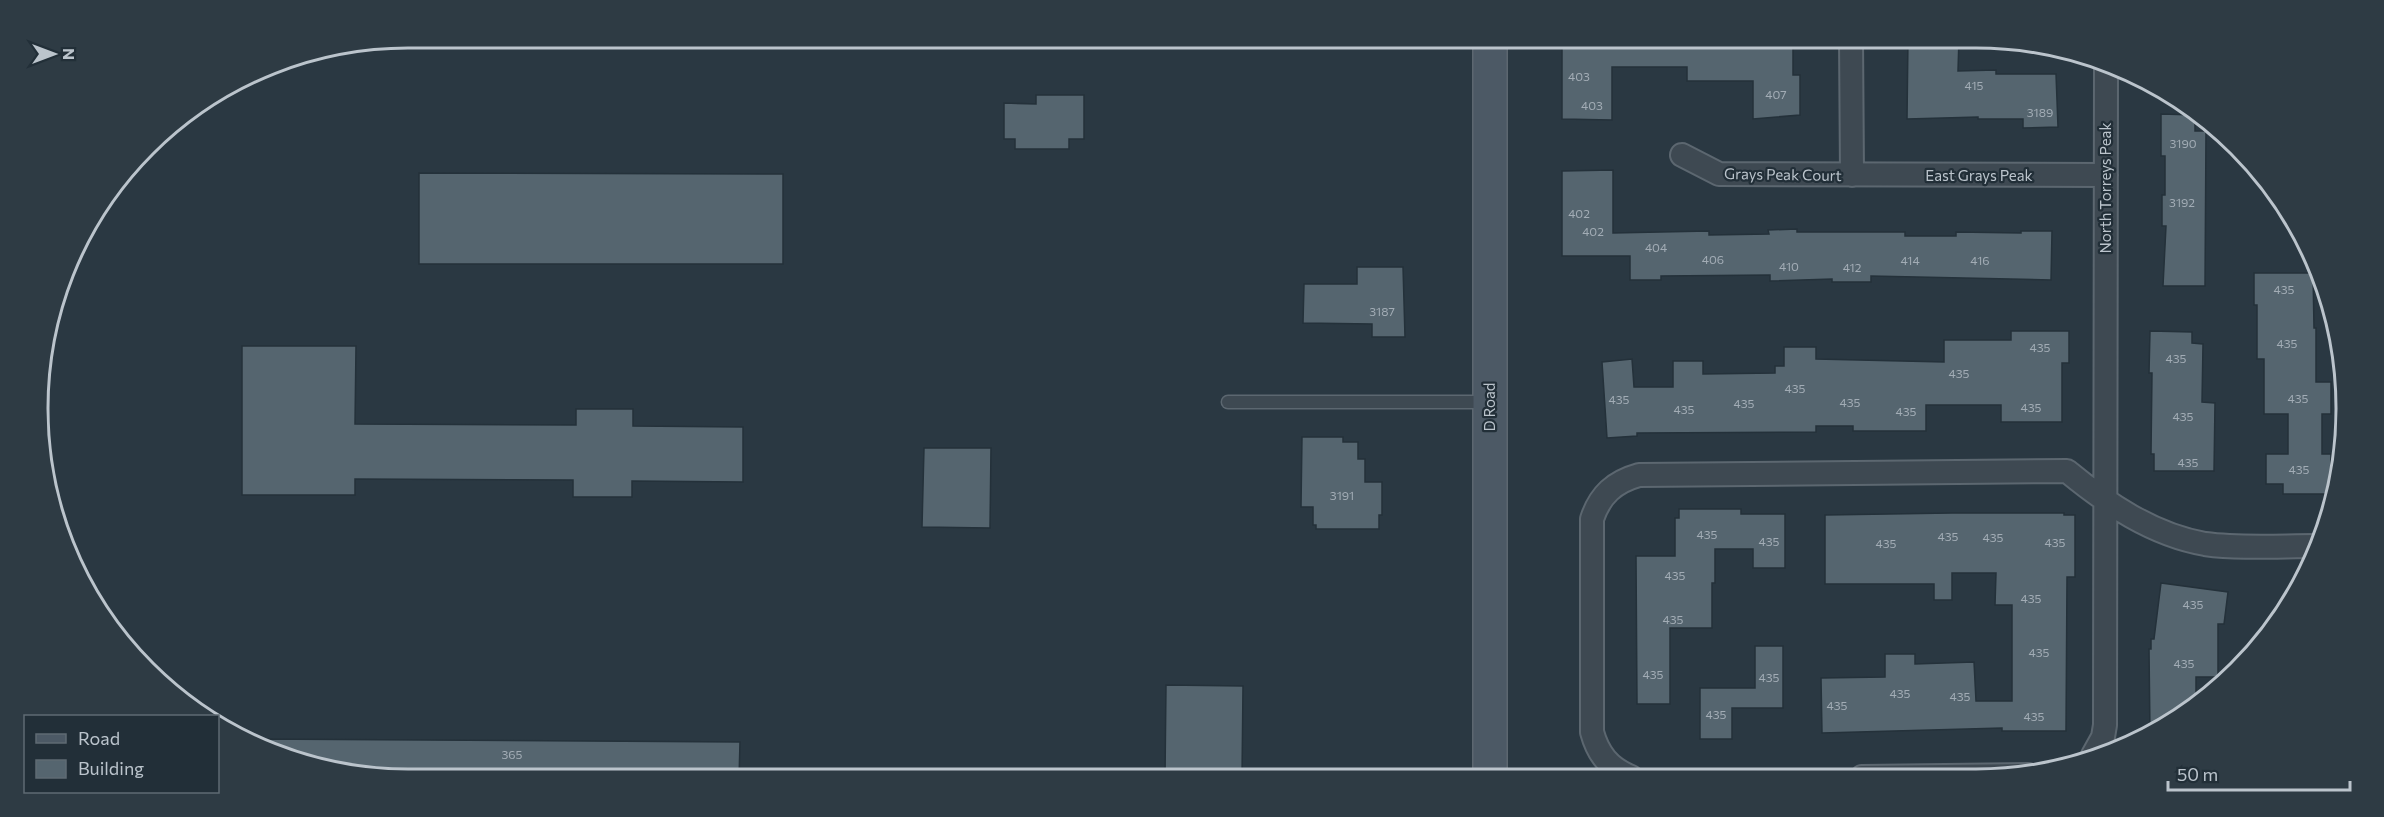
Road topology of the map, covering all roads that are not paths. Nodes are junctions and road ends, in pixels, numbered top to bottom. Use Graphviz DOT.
graph roads {
  1 [pos="1490,48"];
  2 [pos="1851,48"];
  3 [pos="2106,72"];
  4 [pos="1682,155"];
  5 [pos="1852,175"];
  6 [pos="2106,175"];
  7 [pos="1228,402"];
  8 [pos="1489,402"];
  9 [pos="2105,502"];
  10 [pos="2309,546"];
  11 [pos="2097,748"];
  12 [pos="1490,769"];
  13 [pos="1616,769"];
  1 -- 8 [label="street, D Road"];
  2 -- 5 [label="street"];
  3 -- 6 [label="street, North Torreys Peak"];
  4 -- 5 [label="street, Grays Peak Court"];
  5 -- 6 [label="street, East Grays Peak"];
  6 -- 9 [label="street, North Torreys Peak"];
  7 -- 8 [label="lane"];
  8 -- 12 [label="street, D Road"];
  9 -- 10 [label="street"];
  9 -- 11 [label="street, North Torreys Peak"];
  9 -- 13 [label="street"];
}
